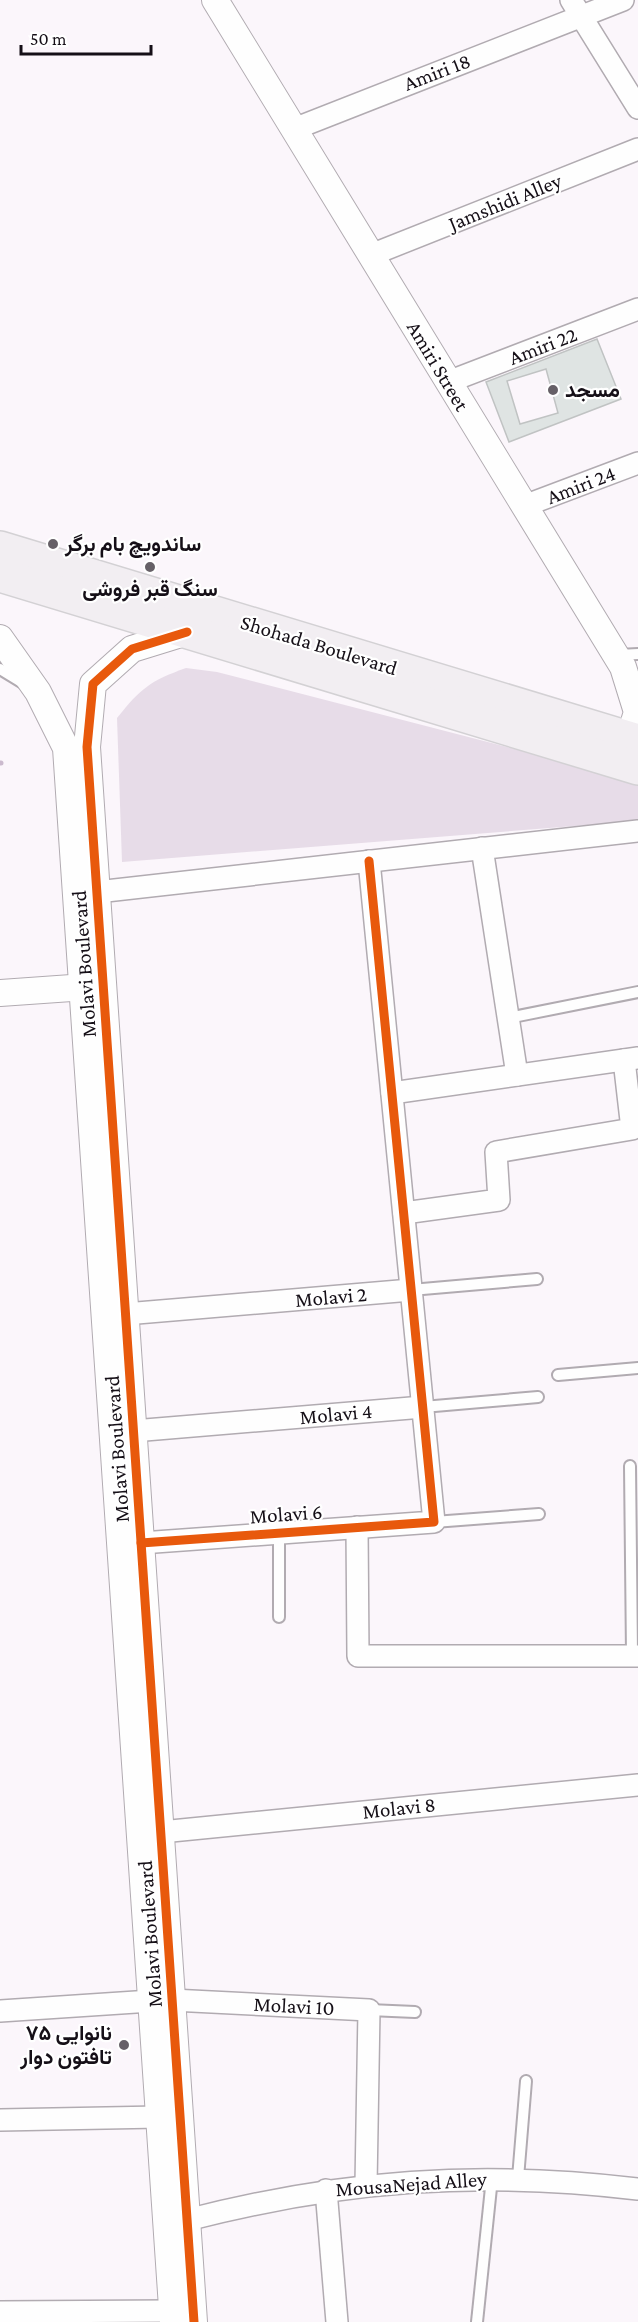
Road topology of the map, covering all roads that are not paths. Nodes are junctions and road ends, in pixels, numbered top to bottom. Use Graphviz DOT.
graph roads {
  1 [pos="623,0"];
  2 [pos="217,1"];
  3 [pos="576,8"];
  4 [pos="638,108"];
  5 [pos="294,129"];
  6 [pos="638,149"];
  7 [pos="371,255"];
  8 [pos="638,309"];
  9 [pos="448,382"];
  10 [pos="638,463"];
  11 [pos="524,506"];
  12 [pos="0,548"];
  13 [pos="0,575"];
  14 [pos="187,632"];
  15 [pos="0,638"];
  16 [pos="627,655"];
  17 [pos="0,669"];
  18 [pos="401,683"];
  19 [pos="38,692"];
  20 [pos="77,747"];
  21 [pos="635,750"];
  22 [pos="638,831"];
  23 [pos="482,848"];
  24 [pos="369,861"];
  25 [pos="97,892"];
  26 [pos="93,986"];
  27 [pos="638,992"];
  28 [pos="0,993"];
  29 [pos="508,1018"];
  30 [pos="631,1059"];
  31 [pos="517,1075"];
  32 [pos="392,1093"];
  33 [pos="404,1213"];
  34 [pos="537,1279"];
  35 [pos="411,1290"];
  36 [pos="125,1314"];
  37 [pos="638,1368"];
  38 [pos="558,1375"];
  39 [pos="538,1397"];
  40 [pos="423,1407"];
  41 [pos="133,1431"];
  42 [pos="630,1466"];
  43 [pos="539,1514"];
  44 [pos="434,1521"];
  45 [pos="357,1527"];
  46 [pos="279,1533"];
  47 [pos="141,1543"];
  48 [pos="279,1617"];
  49 [pos="635,1655"];
  50 [pos="140,1688"];
  51 [pos="638,1785"];
  52 [pos="161,1832"];
  53 [pos="162,2000"];
  54 [pos="369,2010"];
  55 [pos="0,2011"];
  56 [pos="415,2012"];
  57 [pos="526,2081"];
  58 [pos="159,2118"];
  59 [pos="0,2120"];
  60 [pos="492,2178"];
  61 [pos="518,2178"];
  62 [pos="366,2185"];
  63 [pos="638,2189"];
  64 [pos="326,2190"];
  65 [pos="187,2220"];
  66 [pos="0,2312"];
  67 [pos="180,2318"];
  68 [pos="337,2322"];
  69 [pos="477,2322"];
  1 -- 3 [label="street, Amiri 18"];
  2 -- 5 [label="street, Amiri Street"];
  3 -- 4 [label="street"];
  3 -- 5 [label="street, Amiri 18"];
  5 -- 7 [label="street, Amiri Street"];
  6 -- 7 [label="street, Jamshidi Alley"];
  7 -- 9 [label="street, Amiri Street"];
  8 -- 9 [label="street, Amiri 22"];
  9 -- 11 [label="street, Amiri Street"];
  10 -- 11 [label="street, Amiri 24"];
  11 -- 16 [label="street, Amiri Street"];
  12 -- 18 [label="main road, Shohada Boulevard"];
  13 -- 14 [label="main road, Shohada Boulevard"];
  14 -- 18 [label="main road, Shohada Boulevard"];
  14 -- 20 [label="street, Molavi Boulevard"];
  15 -- 19 [label="street, Molavi Boulevard"];
  16 -- 21 [label="street, Amiri Street"];
  17 -- 19 [label="lane"];
  18 -- 21 [label="main road, Shohada Boulevard"];
  19 -- 20 [label="street, Molavi Boulevard"];
  20 -- 25 [label="street, Molavi Boulevard"];
  20 -- 26 [label="street, Molavi Boulevard"];
  22 -- 23 [label="street"];
  23 -- 24 [label="street"];
  23 -- 29 [label="street"];
  24 -- 25 [label="street"];
  24 -- 32 [label="street"];
  25 -- 26 [label="street, Molavi Boulevard"];
  26 -- 28 [label="street"];
  26 -- 36 [label="street, Molavi Boulevard"];
  26 -- 50 [label="street, Molavi Boulevard"];
  27 -- 29 [label="lane"];
  29 -- 31 [label="street"];
  30 -- 31 [label="street"];
  30 -- 33 [label="street"];
  31 -- 32 [label="street"];
  32 -- 33 [label="street"];
  33 -- 35 [label="street"];
  34 -- 35 [label="lane, Molavi 2"];
  35 -- 36 [label="street, Molavi 2"];
  35 -- 40 [label="street"];
  36 -- 41 [label="street, Molavi Boulevard"];
  37 -- 38 [label="lane"];
  39 -- 40 [label="lane, Molavi 4"];
  40 -- 41 [label="street, Molavi 4"];
  40 -- 44 [label="street"];
  41 -- 47 [label="street, Molavi Boulevard"];
  42 -- 49 [label="lane"];
  43 -- 44 [label="lane, Molavi 6"];
  44 -- 45 [label="street, Molavi 6"];
  45 -- 46 [label="street, Molavi 6"];
  45 -- 49 [label="street"];
  46 -- 47 [label="street, Molavi 6"];
  46 -- 48 [label="lane"];
  47 -- 50 [label="street, Molavi Boulevard"];
  50 -- 52 [label="street, Molavi Boulevard"];
  50 -- 53 [label="street, Molavi Boulevard"];
  51 -- 52 [label="street, Molavi 8"];
  52 -- 53 [label="street, Molavi Boulevard"];
  53 -- 54 [label="street, Molavi 10"];
  53 -- 55 [label="street, Molavi 10"];
  53 -- 58 [label="street, Molavi Boulevard"];
  53 -- 65 [label="street, Molavi Boulevard"];
  54 -- 56 [label="lane, Molavi 10"];
  54 -- 62 [label="street"];
  57 -- 61 [label="lane"];
  58 -- 59 [label="street"];
  58 -- 67 [label="street, Molavi Boulevard"];
  60 -- 61 [label="street, MousaNejad Alley"];
  60 -- 62 [label="street, MousaNejad Alley"];
  60 -- 69 [label="lane"];
  61 -- 63 [label="street, MousaNejad Alley"];
  62 -- 64 [label="street, MousaNejad Alley"];
  64 -- 65 [label="street, MousaNejad Alley"];
  64 -- 68 [label="street"];
  65 -- 67 [label="street, Molavi Boulevard"];
  66 -- 67 [label="street"];
}
